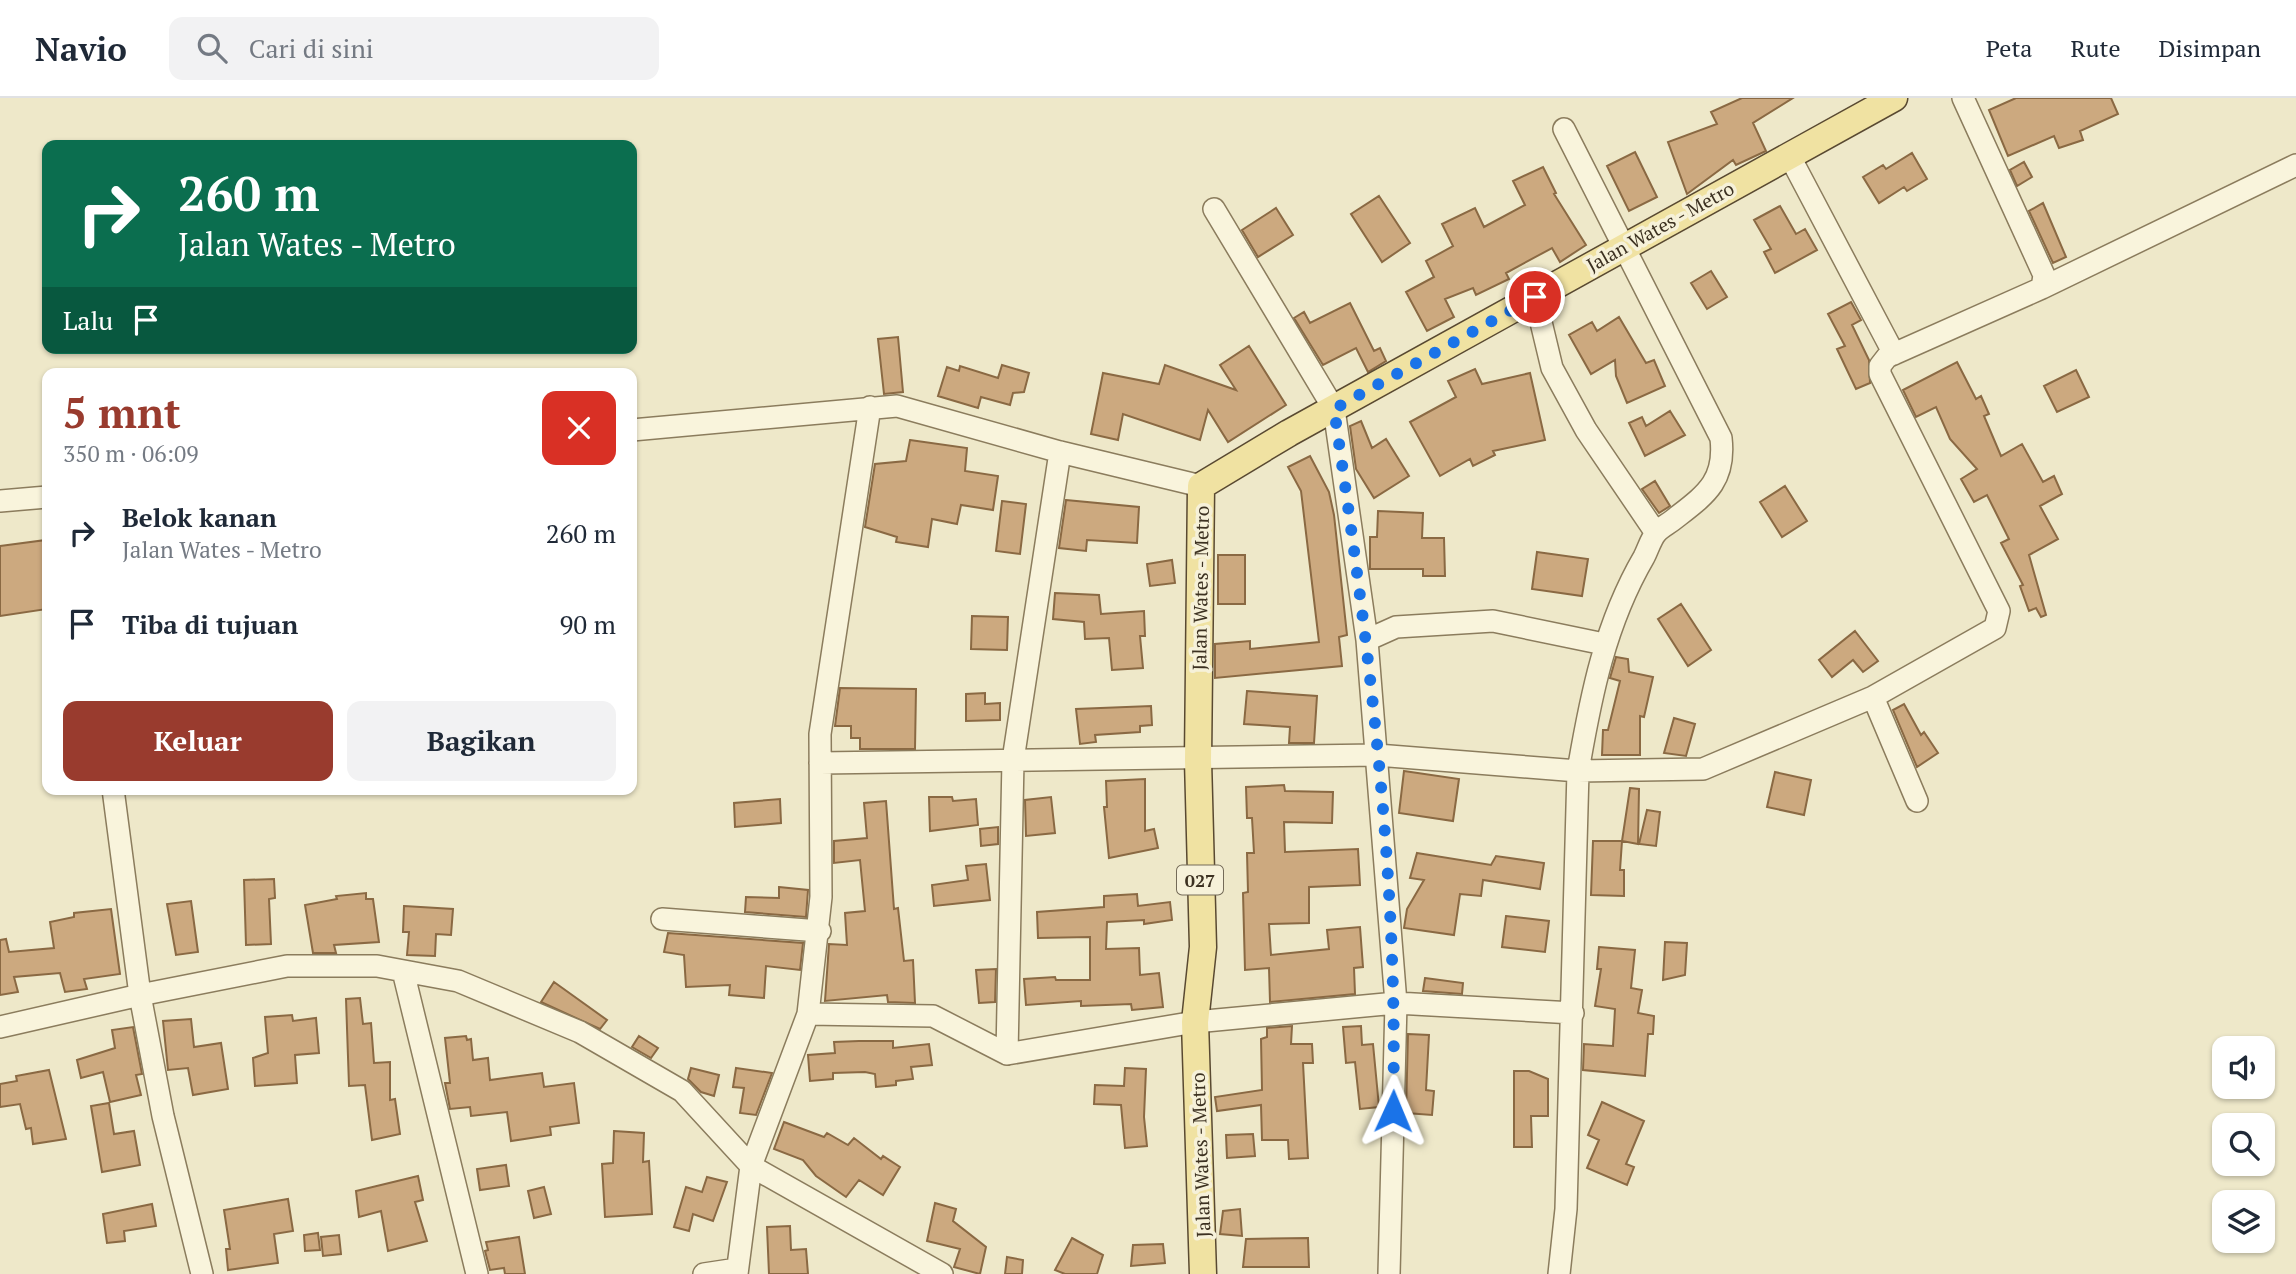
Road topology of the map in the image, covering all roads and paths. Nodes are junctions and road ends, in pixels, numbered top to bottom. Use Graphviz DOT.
graph roads {
  1 [pos="1894,98"];
  2 [pos="1963,98"];
  3 [pos="1564,129"];
  4 [pos="1789,155"];
  5 [pos="2296,165"];
  6 [pos="1214,209"];
  7 [pos="1625,245"];
  8 [pos="2042,288"];
  9 [pos="1535,297"];
  10 [pos="1894,354"];
  11 [pos="870,407"];
  12 [pos="1334,409"];
  13 [pos="637,430"];
  14 [pos="1060,452"];
  15 [pos="1201,486"];
  16 [pos="42,497"];
  17 [pos="0,501"];
  18 [pos="1656,533"];
  19 [pos="1367,640"];
  20 [pos="1604,644"];
  21 [pos="1873,697"];
  22 [pos="1377,755"];
  23 [pos="1013,760"];
  24 [pos="1198,760"];
  25 [pos="820,763"];
  26 [pos="1578,771"];
  27 [pos="114,795"];
  28 [pos="1917,801"];
  29 [pos="662,919"];
  30 [pos="820,931"];
  31 [pos="403,971"];
  32 [pos="140,995"];
  33 [pos="1396,1003"];
  34 [pos="1573,1013"];
  35 [pos="808,1014"];
  36 [pos="1195,1021"];
  37 [pos="0,1027"];
  38 [pos="1007,1054"];
  39 [pos="751,1166"];
  40 [pos="737,1272"];
  41 [pos="202,1274"];
  42 [pos="477,1274"];
  43 [pos="704,1274"];
  44 [pos="942,1274"];
  45 [pos="1203,1274"];
  46 [pos="1389,1274"];
  47 [pos="1559,1274"];
  1 -- 4 [label="main road, Jalan Wates - Metro"];
  2 -- 8 [label="street"];
  3 -- 7 [label="street"];
  4 -- 7 [label="main road, Jalan Wates - Metro"];
  4 -- 10 [label="street"];
  5 -- 8 [label="street"];
  6 -- 12 [label="street"];
  7 -- 9 [label="main road, Jalan Wates - Metro"];
  7 -- 18 [label="street"];
  8 -- 10 [label="street"];
  9 -- 12 [label="main road, Jalan Wates - Metro"];
  9 -- 18 [label="street"];
  10 -- 21 [label="street"];
  11 -- 13 [label="street"];
  11 -- 14 [label="street"];
  11 -- 25 [label="street"];
  12 -- 15 [label="main road, Jalan Wates - Metro"];
  12 -- 19 [label="street"];
  14 -- 15 [label="street"];
  14 -- 23 [label="street"];
  15 -- 24 [label="main road, Jalan Wates - Metro / 027"];
  16 -- 17 [label="street"];
  18 -- 20 [label="street"];
  19 -- 20 [label="street"];
  19 -- 22 [label="street"];
  20 -- 26 [label="street"];
  21 -- 26 [label="street"];
  21 -- 28 [label="street"];
  22 -- 24 [label="street"];
  22 -- 26 [label="street"];
  22 -- 33 [label="street"];
  23 -- 24 [label="street"];
  23 -- 25 [label="street"];
  23 -- 38 [label="street"];
  24 -- 36 [label="main road, Jalan Wates - Metro / 027"];
  25 -- 30 [label="street"];
  26 -- 34 [label="street"];
  27 -- 32 [label="street"];
  29 -- 30 [label="street"];
  30 -- 35 [label="street"];
  31 -- 32 [label="street"];
  31 -- 39 [label="street"];
  31 -- 42 [label="street"];
  32 -- 37 [label="street"];
  32 -- 41 [label="street"];
  33 -- 34 [label="street"];
  33 -- 36 [label="street"];
  33 -- 46 [label="street"];
  34 -- 47 [label="street"];
  35 -- 38 [label="street"];
  35 -- 39 [label="street"];
  36 -- 38 [label="street"];
  36 -- 45 [label="main road, Jalan Wates - Metro / 027"];
  39 -- 40 [label="street"];
  39 -- 44 [label="street"];
  40 -- 43 [label="street"];
}
